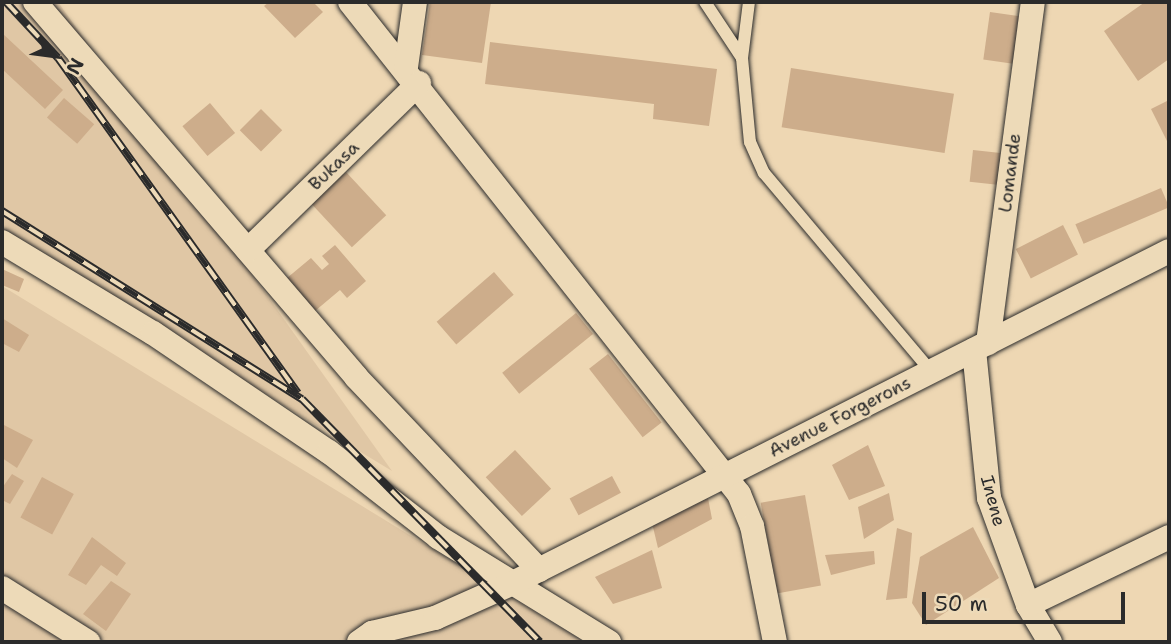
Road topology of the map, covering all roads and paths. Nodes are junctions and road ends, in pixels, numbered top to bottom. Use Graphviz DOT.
graph roads {
  1 [pos="35,2"];
  2 [pos="350,2"];
  3 [pos="415,2"];
  4 [pos="705,2"];
  5 [pos="749,2"];
  6 [pos="1033,2"];
  7 [pos="742,58"];
  8 [pos="412,75"];
  9 [pos="2,242"];
  10 [pos="248,250"];
  11 [pos="1169,251"];
  12 [pos="981,347"];
  13 [pos="931,371"];
  14 [pos="724,475"];
  15 [pos="1169,537"];
  16 [pos="539,570"];
  17 [pos="511,584"];
  18 [pos="2,588"];
  19 [pos="1028,605"];
  20 [pos="435,618"];
  21 [pos="88,642"];
  22 [pos="359,642"];
  23 [pos="421,642"];
  24 [pos="609,642"];
  25 [pos="775,642"];
  26 [pos="1050,642"];
  1 -- 10 [label="street"];
  2 -- 8 [label="street"];
  3 -- 8 [label="street"];
  4 -- 7 [label="lane"];
  5 -- 7 [label="lane"];
  6 -- 12 [label="street, Lomande"];
  7 -- 13 [label="lane"];
  8 -- 10 [label="street, Bukasa"];
  8 -- 14 [label="street"];
  9 -- 17 [label="street"];
  10 -- 16 [label="street"];
  11 -- 12 [label="street, Avenue Forgerons"];
  12 -- 13 [label="street, Avenue Forgerons"];
  12 -- 19 [label="street, Inene"];
  13 -- 14 [label="street, Avenue Forgerons"];
  14 -- 16 [label="street, Avenue Forgerons"];
  14 -- 25 [label="street"];
  15 -- 19 [label="street"];
  16 -- 17 [label="street, Avenue Forgerons"];
  17 -- 20 [label="street, Avenue Forgerons"];
  17 -- 24 [label="street"];
  18 -- 21 [label="street"];
  19 -- 26 [label="street, Inene"];
  20 -- 22 [label="street, Avenue Forgerons"];
  20 -- 23 [label="street"];
}
